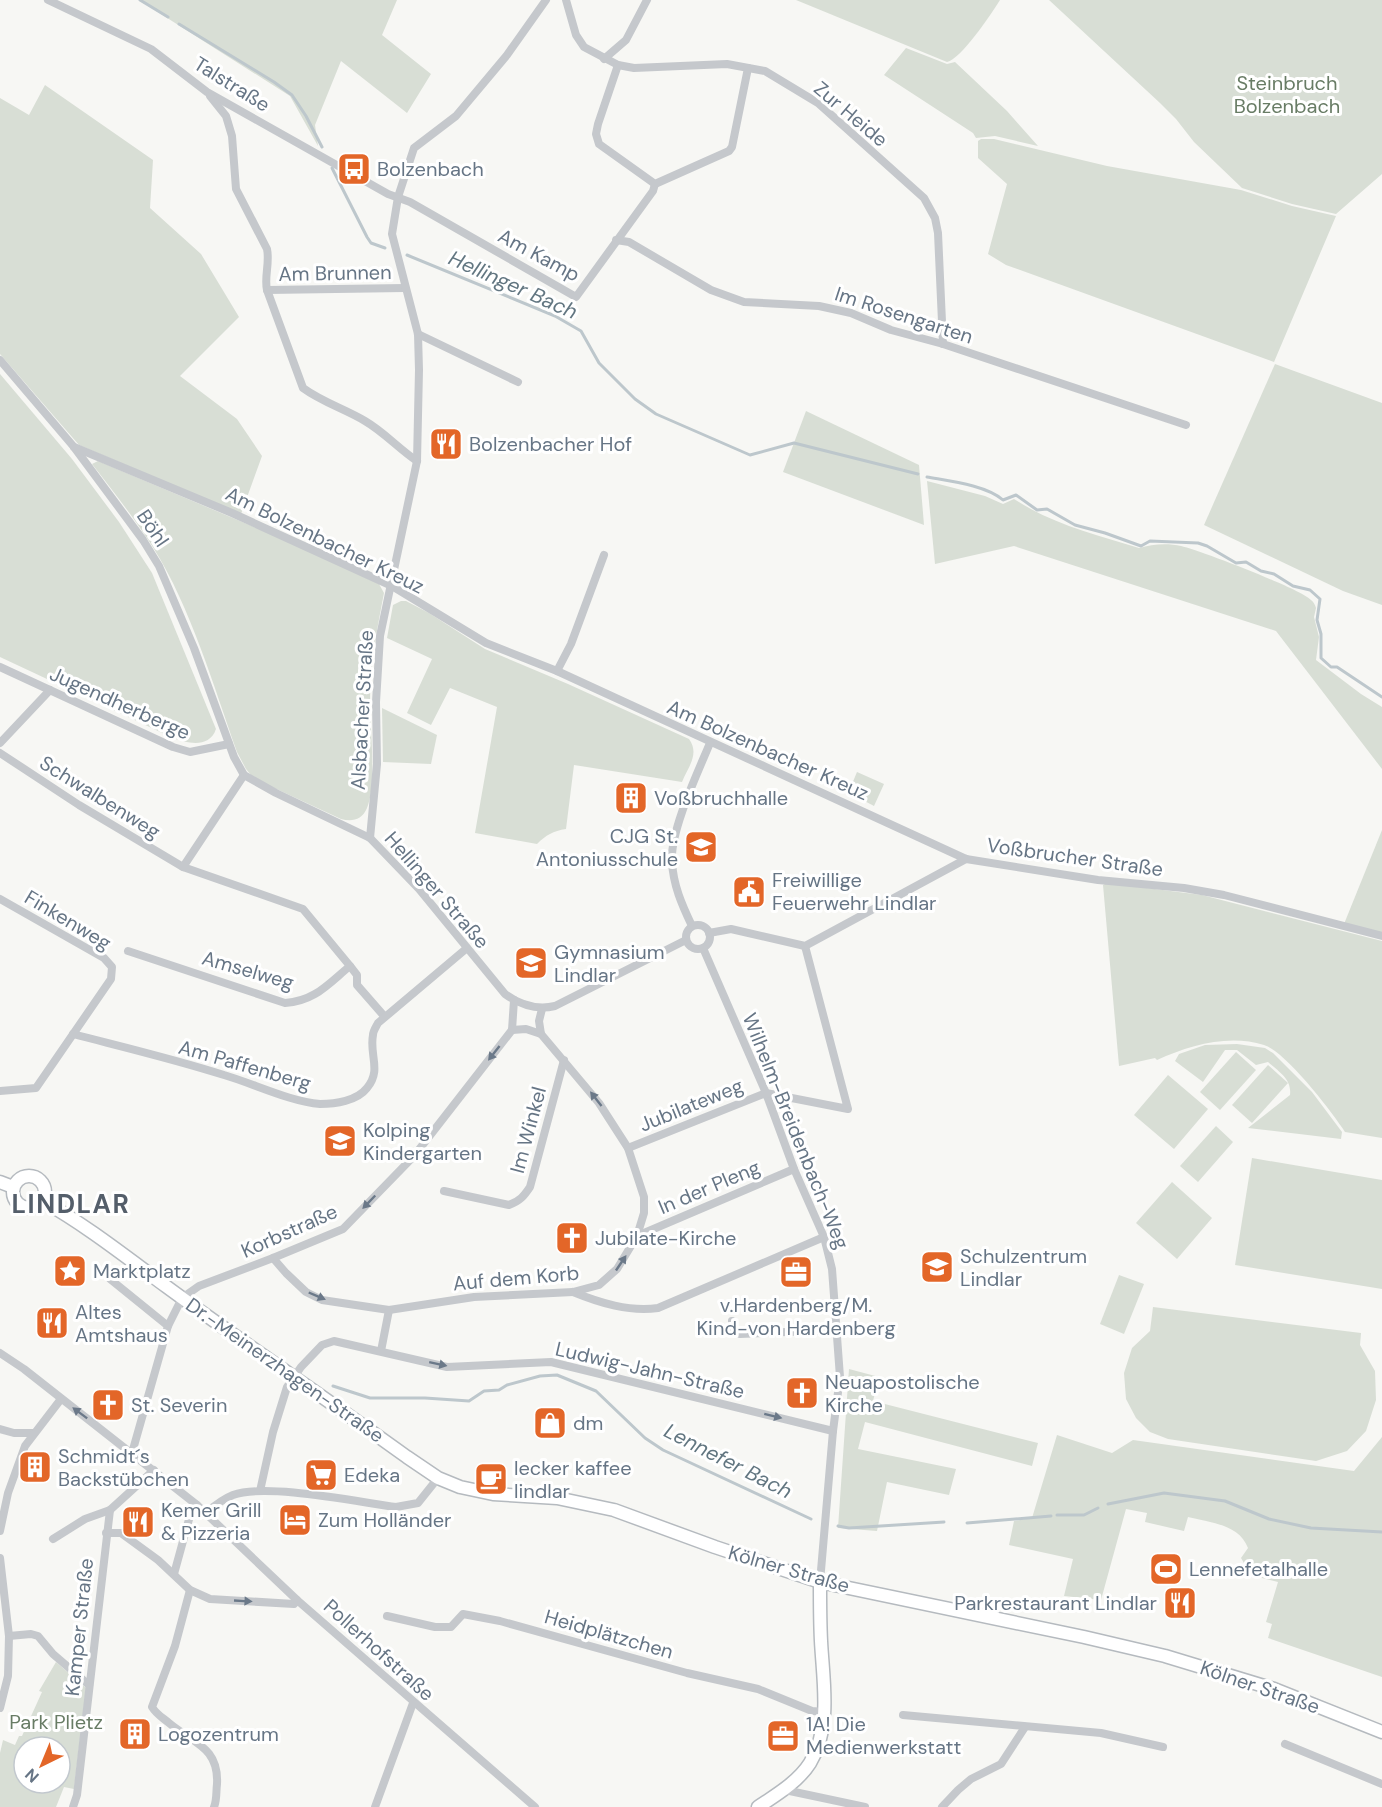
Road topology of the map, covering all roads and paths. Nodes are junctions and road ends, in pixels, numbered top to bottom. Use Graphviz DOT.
graph roads {
  1 [pos="48,0"];
  2 [pos="546,0"];
  3 [pos="566,0"];
  4 [pos="647,0"];
  5 [pos="604,59"];
  6 [pos="618,65"];
  7 [pos="748,68"];
  8 [pos="207,92"];
  9 [pos="655,184"];
  10 [pos="398,197"];
  11 [pos="616,240"];
  12 [pos="405,288"];
  13 [pos="267,290"];
  14 [pos="418,334"];
  15 [pos="943,344"];
  16 [pos="0,360"];
  17 [pos="518,382"];
  18 [pos="1186,425"];
  19 [pos="74,447"];
  20 [pos="417,461"];
  21 [pos="604,555"];
  22 [pos="392,586"];
  23 [pos="0,667"];
  24 [pos="557,671"];
  25 [pos="50,690"];
  26 [pos="0,743"];
  27 [pos="710,743"];
  28 [pos="230,744"];
  29 [pos="0,753"];
  30 [pos="244,775"];
  31 [pos="370,838"];
  32 [pos="966,859"];
  33 [pos="183,867"];
  34 [pos="0,899"];
  35 [pos="692,927"];
  36 [pos="709,933"];
  37 [pos="1382,936"];
  38 [pos="687,940"];
  39 [pos="805,946"];
  40 [pos="467,948"];
  41 [pos="703,948"];
  42 [pos="128,951"];
  43 [pos="350,966"];
  44 [pos="514,1000"];
  45 [pos="542,1009"];
  46 [pos="384,1016"];
  47 [pos="512,1030"];
  48 [pos="72,1034"];
  49 [pos="541,1034"];
  50 [pos="564,1060"];
  51 [pos="0,1091"];
  52 [pos="766,1093"];
  53 [pos="628,1148"];
  54 [pos="794,1169"];
  55 [pos="0,1182"];
  56 [pos="13,1187"];
  57 [pos="444,1191"];
  58 [pos="43,1201"];
  59 [pos="637,1236"];
  60 [pos="824,1237"];
  61 [pos="273,1258"];
  62 [pos="110,1280"];
  63 [pos="573,1292"];
  64 [pos="182,1298"];
  65 [pos="389,1310"];
  66 [pos="732,1321"];
  67 [pos="168,1326"];
  68 [pos="837,1330"];
  69 [pos="381,1351"];
  70 [pos="0,1353"];
  71 [pos="294,1376"];
  72 [pos="61,1399"];
  73 [pos="0,1429"];
  74 [pos="833,1431"];
  75 [pos="14,1433"];
  76 [pos="34,1433"];
  77 [pos="25,1446"];
  78 [pos="132,1453"];
  79 [pos="154,1470"];
  80 [pos="438,1478"];
  81 [pos="260,1491"];
  82 [pos="197,1505"];
  83 [pos="110,1510"];
  84 [pos="206,1514"];
  85 [pos="0,1532"];
  86 [pos="106,1533"];
  87 [pos="53,1539"];
  88 [pos="0,1558"];
  89 [pos="174,1574"];
  90 [pos="820,1582"];
  91 [pos="2,1587"];
  92 [pos="190,1590"];
  93 [pos="297,1600"];
  94 [pos="387,1616"];
  95 [pos="9,1636"];
  96 [pos="89,1685"];
  97 [pos="413,1703"];
  98 [pos="0,1708"];
  99 [pos="824,1712"];
  100 [pos="903,1715"];
  101 [pos="1025,1727"];
  102 [pos="1382,1732"];
  103 [pos="1285,1744"];
  104 [pos="1163,1747"];
  105 [pos="1382,1784"];
  106 [pos="785,1790"];
  107 [pos="73,1807"];
  108 [pos="214,1807"];
  109 [pos="375,1807"];
  110 [pos="535,1807"];
  111 [pos="758,1807"];
  112 [pos="865,1807"];
  113 [pos="942,1807"];
  1 -- 8 [label="street, Talstraße"];
  2 -- 10 [label="street, Alsbacher Straße"];
  3 -- 5 [label="street, Zur Heide"];
  4 -- 5 [label="street"];
  5 -- 6 [label="street, Zur Heide"];
  6 -- 7 [label="street, Zur Heide"];
  6 -- 9 [label="street"];
  7 -- 9 [label="street"];
  7 -- 15 [label="street, Zur Heide"];
  8 -- 10 [label="street, Talstraße"];
  8 -- 13 [label="street"];
  9 -- 11 [label="street, Am Kamp"];
  10 -- 11 [label="street, Am Kamp"];
  10 -- 12 [label="street, Alsbacher Straße"];
  11 -- 15 [label="street, Im Rosengarten"];
  12 -- 13 [label="street, Am Brunnen"];
  12 -- 14 [label="street, Alsbacher Straße"];
  13 -- 20 [label="street"];
  14 -- 17 [label="street"];
  14 -- 20 [label="street, Alsbacher Straße"];
  15 -- 18 [label="street, Im Rosengarten"];
  16 -- 19 [label="street, Böhl"];
  19 -- 22 [label="street, Am Bolzenbacher Kreuz"];
  19 -- 28 [label="street, Böhl"];
  20 -- 22 [label="street, Alsbacher Straße"];
  21 -- 24 [label="street"];
  22 -- 24 [label="street, Am Bolzenbacher Kreuz"];
  22 -- 31 [label="street, Alsbacher Straße"];
  23 -- 25 [label="street, Jugendherberge"];
  24 -- 27 [label="street, Am Bolzenbacher Kreuz"];
  25 -- 26 [label="street"];
  25 -- 28 [label="street, Jugendherberge"];
  27 -- 32 [label="street, Am Bolzenbacher Kreuz"];
  27 -- 35 [label="street"];
  28 -- 30 [label="street"];
  29 -- 33 [label="street, Schwalbenweg"];
  30 -- 31 [label="street, Hellinger Straße"];
  30 -- 33 [label="street"];
  31 -- 40 [label="street, Hellinger Straße"];
  32 -- 37 [label="street, Voßbrucher Straße"];
  32 -- 39 [label="street, Voßbrucher Straße"];
  33 -- 43 [label="street, Schwalbenweg"];
  34 -- 48 [label="street, Finkenweg"];
  35 -- 36 [label="street"];
  35 -- 38 [label="street"];
  36 -- 39 [label="street"];
  36 -- 41 [label="street"];
  38 -- 41 [label="street"];
  38 -- 45 [label="street"];
  39 -- 52 [label="street"];
  40 -- 44 [label="street, Hellinger Straße"];
  40 -- 46 [label="street, Am Paffenberg"];
  41 -- 52 [label="street, Wilhelm-Breidenbach-Weg"];
  42 -- 43 [label="street, Amselweg"];
  43 -- 46 [label="street, Schwalbenweg"];
  44 -- 45 [label="street, Hellinger Straße"];
  44 -- 47 [label="street"];
  45 -- 49 [label="street"];
  46 -- 48 [label="street, Am Paffenberg"];
  47 -- 49 [label="street"];
  47 -- 61 [label="street, Korbstraße, one-way"];
  48 -- 51 [label="street"];
  49 -- 50 [label="street, Auf dem Korb"];
  53 -- 50 [label="street, Auf dem Korb, one-way"];
  50 -- 57 [label="street, Im Winkel"];
  52 -- 53 [label="street, Jubilateweg"];
  52 -- 54 [label="street, Wilhelm-Breidenbach-Weg"];
  53 -- 59 [label="street, Auf dem Korb"];
  54 -- 59 [label="street, In der Pleng"];
  54 -- 60 [label="street, Wilhelm-Breidenbach-Weg"];
  55 -- 56 [label="main road"];
  56 -- 58 [label="main road"];
  56 -- 58 [label="main road"];
  58 -- 64 [label="main road, Dr.-Meinerzhagen-Straße"];
  63 -- 59 [label="street, Auf dem Korb, one-way"];
  60 -- 63 [label="street"];
  60 -- 68 [label="street, Wilhelm-Breidenbach-Weg"];
  61 -- 64 [label="street, Korbstraße"];
  61 -- 65 [label="street, Auf dem Korb, one-way"];
  62 -- 67 [label="street"];
  63 -- 65 [label="street, Auf dem Korb"];
  64 -- 67 [label="street"];
  64 -- 71 [label="main road, Dr.-Meinerzhagen-Straße"];
  65 -- 69 [label="street"];
  66 -- 68 [label="street"];
  67 -- 78 [label="street"];
  68 -- 74 [label="street, Wilhelm-Breidenbach-Weg"];
  69 -- 71 [label="street, Ludwig-Jahn-Straße"];
  69 -- 74 [label="street, Ludwig-Jahn-Straße, one-way"];
  70 -- 72 [label="street, Pollerhofstraße"];
  71 -- 80 [label="main road, Dr.-Meinerzhagen-Straße"];
  71 -- 81 [label="street"];
  72 -- 76 [label="street"];
  78 -- 72 [label="street, Pollerhofstraße, one-way"];
  73 -- 75 [label="street"];
  74 -- 90 [label="street, Wilhelm-Breidenbach-Weg"];
  75 -- 76 [label="street"];
  75 -- 77 [label="street"];
  76 -- 77 [label="street"];
  77 -- 85 [label="street"];
  78 -- 79 [label="street, Pollerhofstraße"];
  79 -- 82 [label="street, Pollerhofstraße"];
  79 -- 83 [label="street"];
  80 -- 81 [label="street"];
  80 -- 90 [label="main road, Kölner Straße"];
  81 -- 84 [label="street"];
  82 -- 84 [label="street, Pollerhofstraße"];
  82 -- 89 [label="street"];
  83 -- 86 [label="street, Kamper Straße"];
  83 -- 87 [label="street"];
  84 -- 93 [label="street, Pollerhofstraße"];
  86 -- 89 [label="street"];
  86 -- 96 [label="street, Kamper Straße"];
  88 -- 91 [label="street"];
  89 -- 92 [label="street"];
  90 -- 99 [label="main road"];
  90 -- 102 [label="main road, Kölner Straße"];
  91 -- 95 [label="street"];
  92 -- 93 [label="street, one-way"];
  92 -- 108 [label="street"];
  93 -- 97 [label="street, Pollerhofstraße"];
  94 -- 99 [label="street, Heidplätzchen"];
  95 -- 96 [label="street"];
  95 -- 98 [label="street"];
  96 -- 107 [label="street, Kamper Straße"];
  97 -- 109 [label="street"];
  97 -- 110 [label="street, Pollerhofstraße"];
  99 -- 106 [label="main road"];
  100 -- 101 [label="street"];
  101 -- 104 [label="street"];
  101 -- 113 [label="street"];
  103 -- 105 [label="street"];
  106 -- 111 [label="main road"];
  106 -- 112 [label="street"];
}
